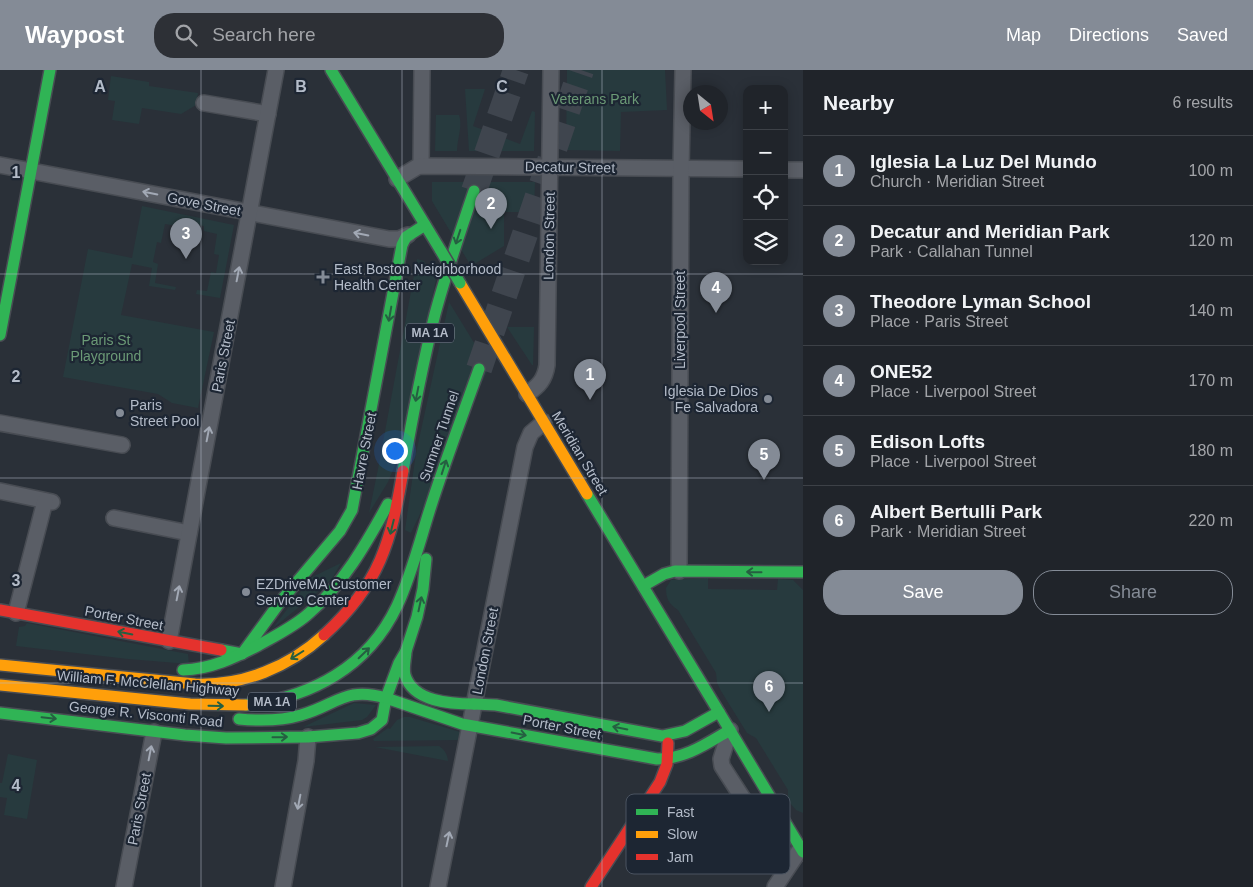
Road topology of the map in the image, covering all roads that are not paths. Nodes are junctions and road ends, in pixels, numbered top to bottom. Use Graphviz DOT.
graph roads {
  1 [pos="50,70"];
  2 [pos="276,70"];
  3 [pos="331,70"];
  4 [pos="422,70"];
  5 [pos="551,70"];
  6 [pos="683,70"];
  7 [pos="204,103"];
  8 [pos="268,114"];
  9 [pos="0,165"];
  10 [pos="421,166"];
  11 [pos="550,167"];
  12 [pos="681,169"];
  13 [pos="743,169"];
  14 [pos="788,170"];
  15 [pos="803,170"];
  16 [pos="30,171"];
  17 [pos="397,179"];
  18 [pos="474,191"];
  19 [pos="250,212"];
  20 [pos="425,225"];
  21 [pos="408,235"];
  22 [pos="0,335"];
  23 [pos="478,368"];
  24 [pos="527,394"];
  25 [pos="544,422"];
  26 [pos="0,423"];
  27 [pos="122,445"];
  28 [pos="401,479"];
  29 [pos="0,491"];
  30 [pos="429,514"];
  31 [pos="114,518"];
  32 [pos="189,534"];
  33 [pos="679,570"];
  34 [pos="803,572"];
  35 [pos="643,586"];
  36 [pos="0,610"];
  37 [pos="16,613"];
  38 [pos="169,641"];
  39 [pos="406,651"];
  40 [pos="242,654"];
  41 [pos="0,665"];
  42 [pos="129,677"];
  43 [pos="6,685"];
  44 [pos="103,695"];
  45 [pos="386,698"];
  46 [pos="474,704"];
  47 [pos="719,712"];
  48 [pos="0,713"];
  49 [pos="212,716"];
  50 [pos="231,718"];
  51 [pos="471,725"];
  52 [pos="730,730"];
  53 [pos="154,732"];
  54 [pos="668,736"];
  55 [pos="308,737"];
  56 [pos="668,760"];
  57 [pos="652,794"];
  58 [pos="740,794"];
  59 [pos="768,794"];
  60 [pos="790,829"];
  61 [pos="626,834"];
  62 [pos="802,848"];
  63 [pos="790,865"];
  64 [pos="784,874"];
  65 [pos="124,887"];
  66 [pos="283,887"];
  67 [pos="438,887"];
  68 [pos="591,887"];
  69 [pos="775,887"];
  1 -- 16 [label="main road"];
  2 -- 8 [label="street, Paris Street"];
  3 -- 17 [label="main road, Meridian Street"];
  4 -- 10 [label="street"];
  5 -- 11 [label="street, London Street"];
  6 -- 12 [label="street, Liverpool Street"];
  7 -- 8 [label="street"];
  8 -- 19 [label="street, Paris Street"];
  9 -- 16 [label="street, Gove Street"];
  10 -- 11 [label="street, Decatur Street"];
  10 -- 17 [label="street, Decatur Street"];
  11 -- 12 [label="street, Decatur Street"];
  11 -- 24 [label="street, London Street"];
  12 -- 13 [label="street, Decatur Street"];
  12 -- 33 [label="street, Liverpool Street"];
  14 -- 15 [label="street"];
  19 -- 16 [label="street, Gove Street, one-way"];
  16 -- 22 [label="main road"];
  17 -- 20 [label="main road, Meridian Street"];
  18 -- 28 [label="main road, MA 1A, one-way"];
  21 -- 19 [label="street, Gove Street, one-way"];
  32 -- 19 [label="street, Paris Street, one-way"];
  20 -- 21 [label="main road"];
  20 -- 24 [label="main road, Meridian Street, bridge"];
  21 -- 40 [label="main road, Havre Street, one-way"];
  30 -- 23 [label="main road, Sumner Tunnel / MA 1A, one-way"];
  24 -- 25 [label="main road, Meridian Street"];
  25 -- 35 [label="main road, Meridian Street"];
  25 -- 46 [label="street, London Street"];
  26 -- 27 [label="street"];
  28 -- 40 [label="main road"];
  28 -- 42 [label="main road, William F. McClellan Highway / MA 1A, one-way"];
  29 -- 37 [label="street"];
  39 -- 30 [label="main road, one-way"];
  44 -- 30 [label="main road, William F. McClellan Highway / MA 1A, one-way"];
  31 -- 32 [label="street"];
  38 -- 32 [label="street, Paris Street, one-way"];
  34 -- 33 [label="main road, one-way"];
  33 -- 35 [label="main road"];
  35 -- 47 [label="main road, Meridian Street"];
  36 -- 37 [label="main road, Porter Street"];
  38 -- 37 [label="main road, Porter Street, one-way"];
  38 -- 40 [label="main road, Porter Street"];
  39 -- 45 [label="main road, George R. Visconti Road"];
  39 -- 46 [label="main road, Porter Street"];
  40 -- 42 [label="main road"];
  41 -- 42 [label="main road, William F. McClellan Highway / MA 1A"];
  43 -- 44 [label="main road, William F. McClellan Highway / MA 1A"];
  44 -- 49 [label="main road"];
  45 -- 50 [label="main road, Porter Street"];
  45 -- 51 [label="main road, Porter Street"];
  45 -- 55 [label="main road, George R. Visconti Road"];
  46 -- 51 [label="street, London Street"];
  54 -- 46 [label="main road, Porter Street, one-way"];
  47 -- 52 [label="main road, Meridian Street"];
  47 -- 54 [label="main road, Porter Street"];
  48 -- 53 [label="main road, George R. Visconti Road, one-way"];
  51 -- 56 [label="main road, Porter Street, one-way"];
  67 -- 51 [label="street, London Street, one-way"];
  52 -- 56 [label="main road, Porter Street"];
  52 -- 58 [label="street"];
  52 -- 59 [label="main road, Meridian Street"];
  53 -- 55 [label="main road, George R. Visconti Road, one-way"];
  65 -- 53 [label="street, Paris Street, one-way"];
  54 -- 56 [label="main road"];
  55 -- 66 [label="street, one-way"];
  56 -- 57 [label="main road"];
  60 -- 62 [label="main road, Meridian Street"];
  61 -- 68 [label="main road"];
  62 -- 63 [label="street"];
  64 -- 69 [label="street"];
}
